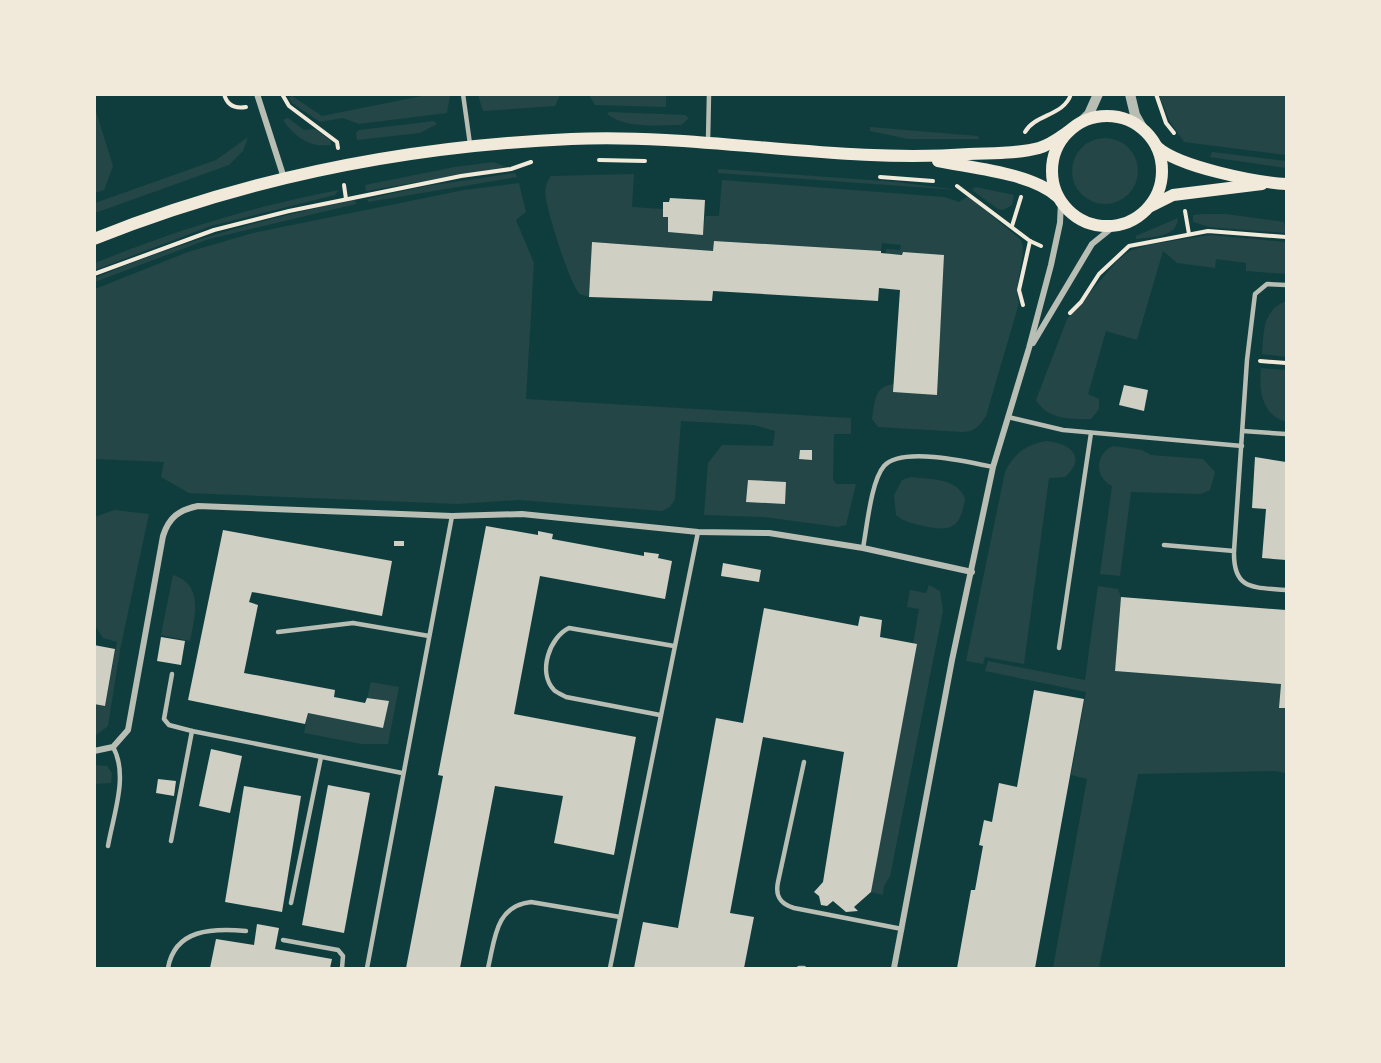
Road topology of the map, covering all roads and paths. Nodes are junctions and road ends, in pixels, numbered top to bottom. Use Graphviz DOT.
graph roads {
  1 [pos="224,94"];
  2 [pos="257,94"];
  3 [pos="463,94"];
  4 [pos="709,94"];
  5 [pos="1071,94"];
  6 [pos="1098,94"];
  7 [pos="1131,94"];
  8 [pos="1156,94"];
  9 [pos="282,95"];
  10 [pos="243,108"];
  11 [pos="1074,128"];
  12 [pos="1143,129"];
  13 [pos="1024,134"];
  14 [pos="1177,138"];
  15 [pos="337,142"];
  16 [pos="708,144"];
  17 [pos="1156,146"];
  18 [pos="470,147"];
  19 [pos="923,158"];
  20 [pos="594,160"];
  21 [pos="543,161"];
  22 [pos="652,161"];
  23 [pos="878,177"];
  24 [pos="284,178"];
  25 [pos="945,182"];
  26 [pos="951,183"];
  27 [pos="1272,183"];
  28 [pos="1287,184"];
  29 [pos="1021,195"];
  30 [pos="1059,199"];
  31 [pos="1150,207"];
  32 [pos="1012,226"];
  33 [pos="1113,227"];
  34 [pos="1287,237"];
  35 [pos="94,239"];
  36 [pos="1030,241"];
  37 [pos="94,274"];
  38 [pos="1099,274"];
  39 [pos="1287,285"];
  40 [pos="1029,348"];
  41 [pos="1247,360"];
  42 [pos="1287,363"];
  43 [pos="1008,417"];
  44 [pos="1243,431"];
  45 [pos="1091,433"];
  46 [pos="1287,434"];
  47 [pos="1242,446"];
  48 [pos="993,467"];
  49 [pos="452,516"];
  50 [pos="698,532"];
  51 [pos="1164,545"];
  52 [pos="863,548"];
  53 [pos="1234,551"];
  54 [pos="972,572"];
  55 [pos="1287,590"];
  56 [pos="278,632"];
  57 [pos="429,636"];
  58 [pos="674,646"];
  59 [pos="1059,648"];
  60 [pos="172,674"];
  61 [pos="660,715"];
  62 [pos="192,731"];
  63 [pos="113,747"];
  64 [pos="94,751"];
  65 [pos="321,757"];
  66 [pos="804,762"];
  67 [pos="402,773"];
  68 [pos="171,840"];
  69 [pos="108,846"];
  70 [pos="291,903"];
  71 [pos="620,917"];
  72 [pos="902,929"];
  73 [pos="246,931"];
  74 [pos="283,940"];
  75 [pos="168,969"];
  76 [pos="342,969"];
  77 [pos="367,969"];
  78 [pos="488,969"];
  79 [pos="610,969"];
  80 [pos="799,969"];
  81 [pos="804,969"];
  82 [pos="894,969"];
  1 -- 10 [label="path"];
  2 -- 24 [label="street"];
  3 -- 18 [label="lane"];
  4 -- 16 [label="lane"];
  5 -- 13 [label="path"];
  6 -- 11 [label="street"];
  7 -- 12 [label="street"];
  8 -- 14 [label="path"];
  9 -- 15 [label="path"];
  11 -- 12 [label="main road"];
  11 -- 19 [label="main road"];
  11 -- 30 [label="main road"];
  12 -- 17 [label="main road"];
  16 -- 18 [label="main road"];
  16 -- 19 [label="main road"];
  17 -- 27 [label="main road"];
  17 -- 31 [label="main road"];
  18 -- 24 [label="main road"];
  19 -- 30 [label="main road"];
  20 -- 22 [label="path"];
  21 -- 37 [label="path"];
  23 -- 25 [label="path"];
  24 -- 35 [label="main road"];
  26 -- 32 [label="path"];
  27 -- 28 [label="main road"];
  27 -- 31 [label="main road"];
  29 -- 32 [label="path"];
  30 -- 33 [label="main road"];
  30 -- 40 [label="street"];
  31 -- 33 [label="main road"];
  32 -- 36 [label="path"];
  33 -- 40 [label="street"];
  34 -- 38 [label="path"];
  39 -- 41 [label="lane"];
  40 -- 43 [label="street"];
  41 -- 42 [label="path"];
  41 -- 44 [label="lane"];
  43 -- 45 [label="lane"];
  43 -- 48 [label="street"];
  44 -- 46 [label="lane"];
  44 -- 47 [label="lane"];
  45 -- 47 [label="lane"];
  45 -- 59 [label="lane"];
  47 -- 53 [label="lane"];
  48 -- 52 [label="lane"];
  48 -- 54 [label="street"];
  49 -- 50 [label="street"];
  49 -- 57 [label="lane"];
  49 -- 63 [label="street"];
  50 -- 52 [label="street"];
  50 -- 58 [label="lane"];
  51 -- 53 [label="lane"];
  52 -- 54 [label="street"];
  53 -- 55 [label="lane"];
  54 -- 72 [label="street"];
  56 -- 57 [label="lane"];
  57 -- 67 [label="lane"];
  58 -- 61 [label="lane"];
  58 -- 61 [label="lane"];
  60 -- 62 [label="lane"];
  61 -- 71 [label="lane"];
  62 -- 65 [label="lane"];
  62 -- 68 [label="lane"];
  63 -- 64 [label="street"];
  63 -- 69 [label="lane"];
  65 -- 67 [label="lane"];
  65 -- 70 [label="lane"];
  66 -- 72 [label="lane"];
  67 -- 77 [label="lane"];
  71 -- 78 [label="lane"];
  71 -- 79 [label="lane"];
  72 -- 82 [label="street"];
  73 -- 75 [label="lane"];
  74 -- 76 [label="lane"];
  80 -- 81 [label="lane"];
}
